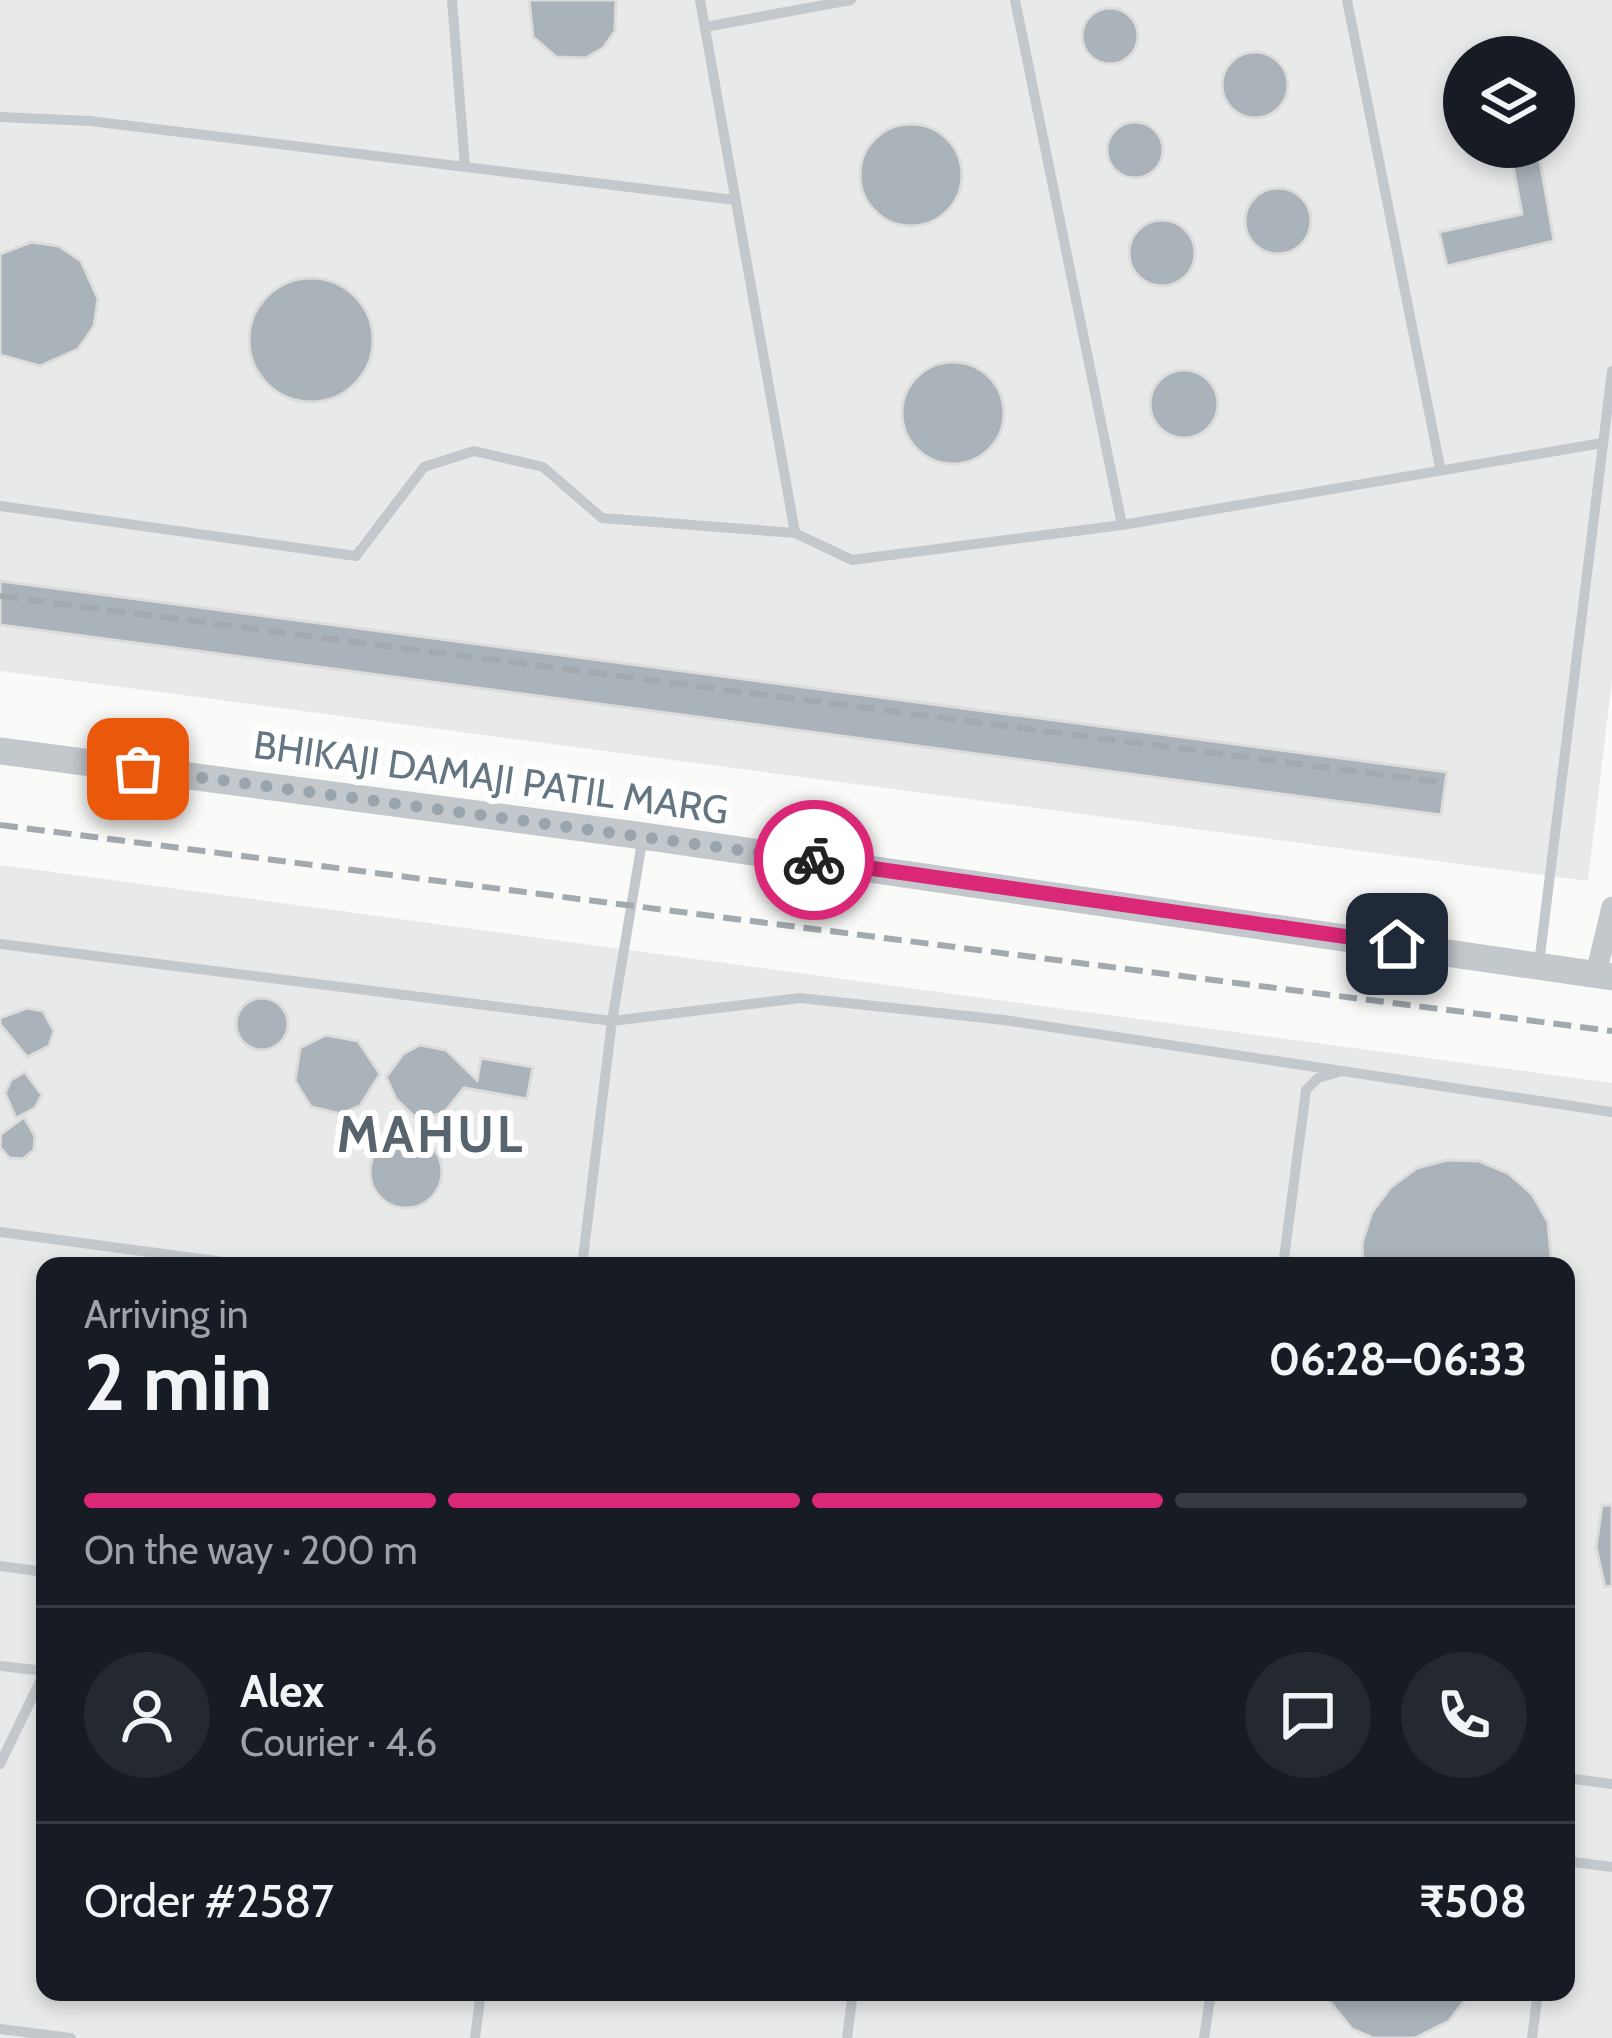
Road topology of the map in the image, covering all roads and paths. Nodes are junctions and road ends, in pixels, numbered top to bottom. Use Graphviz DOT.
graph roads {
  1 [pos="452,0"];
  2 [pos="700,0"];
  3 [pos="850,0"];
  4 [pos="1015,0"];
  5 [pos="1347,0"];
  6 [pos="705,27"];
  7 [pos="0,117"];
  8 [pos="465,167"];
  9 [pos="735,200"];
  10 [pos="1612,371"];
  11 [pos="1602,443"];
  12 [pos="1440,467"];
  13 [pos="0,506"];
  14 [pos="1122,526"];
  15 [pos="795,532"];
  16 [pos="0,751"];
  17 [pos="643,836"];
  18 [pos="1612,907"];
  19 [pos="0,944"];
  20 [pos="1539,964"];
  21 [pos="1604,975"];
  22 [pos="612,1021"];
  23 [pos="1342,1071"];
  24 [pos="1612,1112"];
  25 [pos="0,1232"];
  26 [pos="186,1257"];
  27 [pos="583,1257"];
  28 [pos="1284,1257"];
  29 [pos="0,1566"];
  30 [pos="36,1571"];
  31 [pos="0,1666"];
  32 [pos="36,1670"];
  33 [pos="36,1690"];
  34 [pos="0,1765"];
  35 [pos="1575,1779"];
  36 [pos="1612,1784"];
  37 [pos="1575,1862"];
  38 [pos="1612,1867"];
  39 [pos="480,2001"];
  40 [pos="853,2001"];
  41 [pos="1210,2001"];
  42 [pos="1537,2001"];
  43 [pos="0,2029"];
  44 [pos="71,2038"];
  45 [pos="475,2038"];
  46 [pos="847,2038"];
  47 [pos="1204,2038"];
  48 [pos="1532,2038"];
  1 -- 8 [label="lane"];
  2 -- 6 [label="lane"];
  3 -- 6 [label="lane"];
  4 -- 14 [label="lane"];
  5 -- 12 [label="lane"];
  6 -- 9 [label="lane"];
  7 -- 8 [label="lane"];
  8 -- 9 [label="lane"];
  9 -- 15 [label="lane"];
  10 -- 11 [label="lane"];
  11 -- 12 [label="lane"];
  11 -- 20 [label="lane"];
  12 -- 14 [label="lane"];
  13 -- 15 [label="lane"];
  14 -- 15 [label="lane"];
  16 -- 17 [label="street, BHIKAJI DAMAJI PATIL MARG"];
  17 -- 20 [label="street, BHIKAJI DAMAJI PATIL MARG"];
  17 -- 22 [label="lane"];
  18 -- 21 [label="street"];
  19 -- 22 [label="lane"];
  20 -- 21 [label="street, BHIKAJI DAMAJI PATIL MARG"];
  22 -- 23 [label="lane"];
  22 -- 27 [label="lane"];
  23 -- 24 [label="lane"];
  23 -- 28 [label="lane"];
  25 -- 26 [label="lane"];
  29 -- 30 [label="lane"];
  31 -- 32 [label="lane"];
  33 -- 34 [label="lane"];
  35 -- 36 [label="lane"];
  37 -- 38 [label="lane"];
  39 -- 45 [label="lane"];
  40 -- 46 [label="lane"];
  41 -- 47 [label="lane"];
  42 -- 48 [label="lane"];
  43 -- 44 [label="lane"];
}
